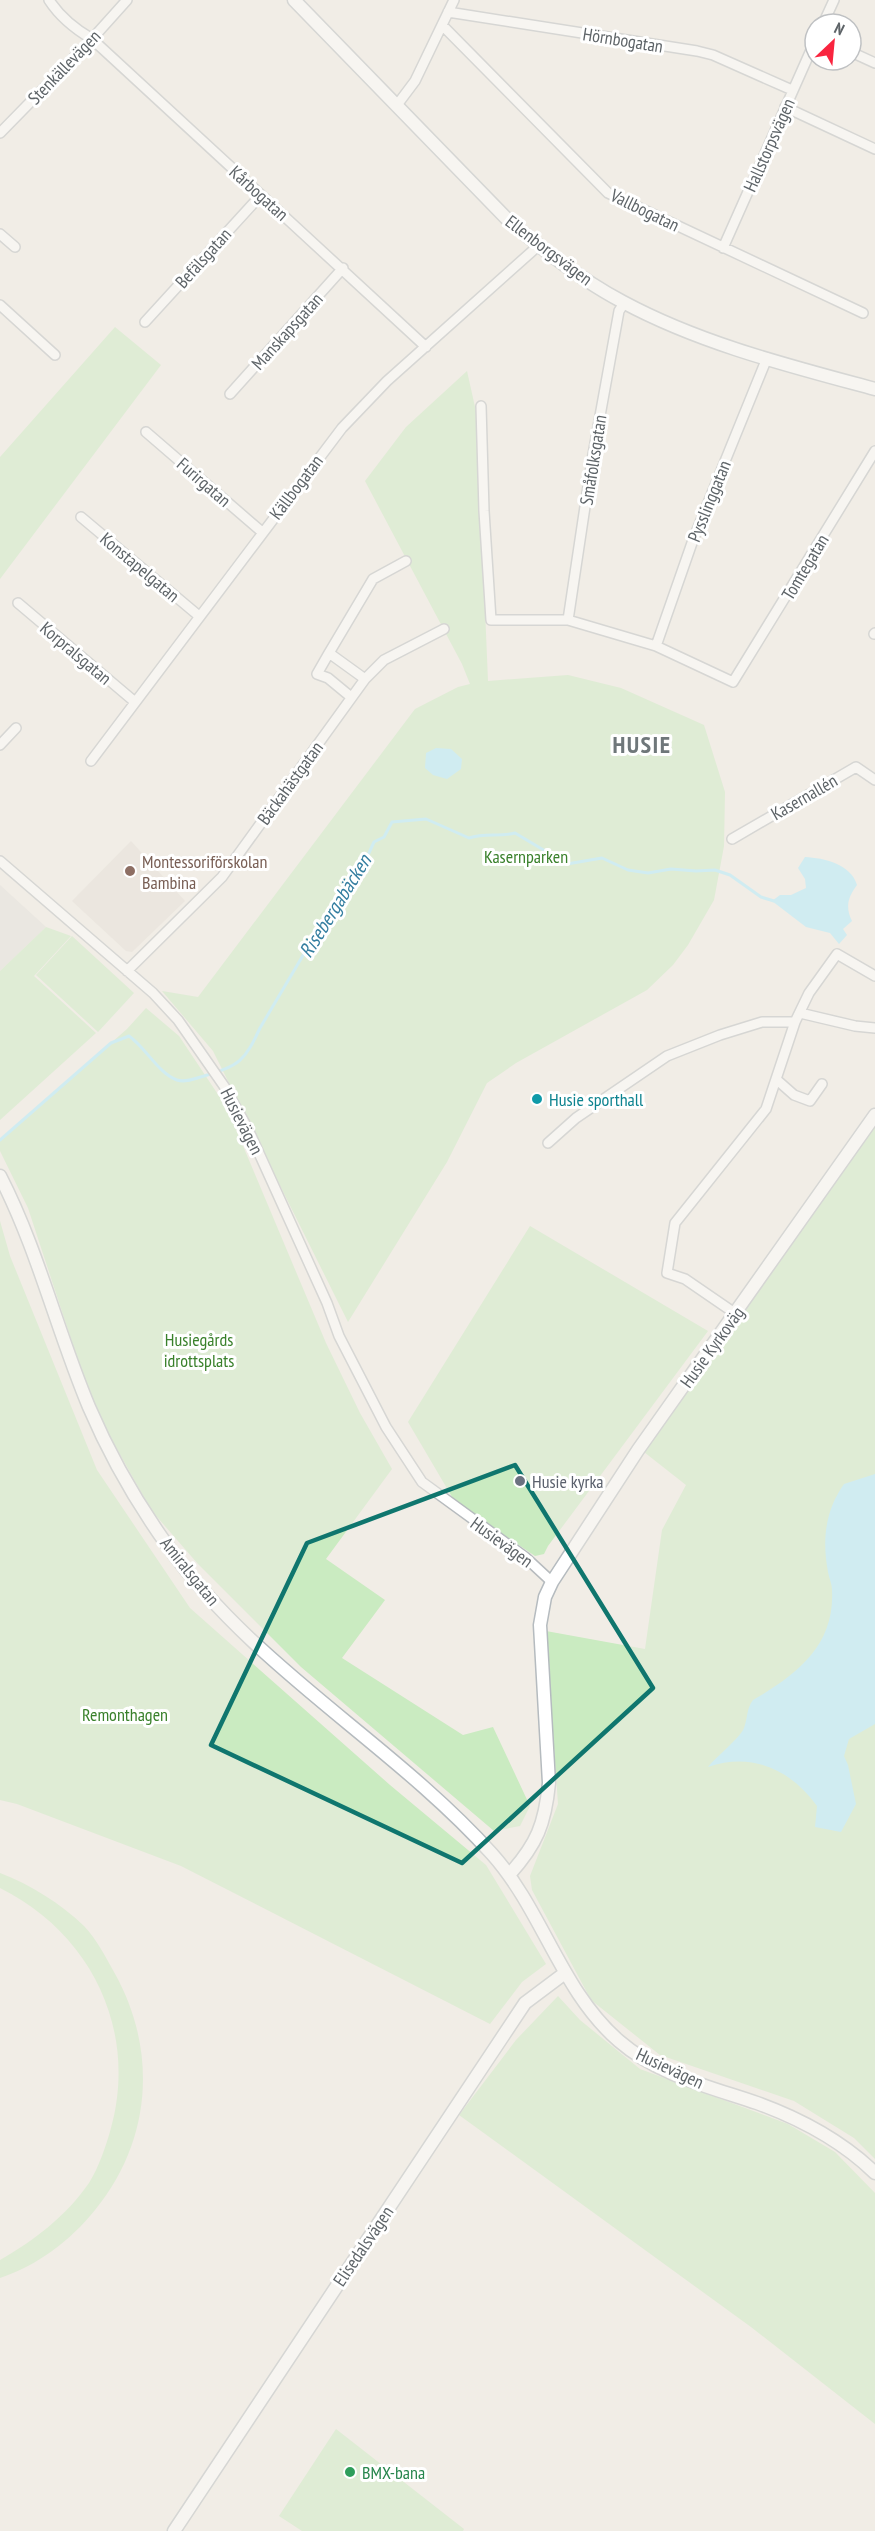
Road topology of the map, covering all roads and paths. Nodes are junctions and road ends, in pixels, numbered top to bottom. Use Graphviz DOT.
graph roads {
  1 [pos="49,0"];
  2 [pos="127,0"];
  3 [pos="294,0"];
  4 [pos="454,0"];
  5 [pos="448,12"];
  6 [pos="442,25"];
  7 [pos="92,39"];
  8 [pos="803,67"];
  9 [pos="792,90"];
  10 [pos="397,105"];
  11 [pos="785,107"];
  12 [pos="0,133"];
  13 [pos="875,149"];
  14 [pos="261,195"];
  15 [pos="0,234"];
  16 [pos="538,246"];
  17 [pos="15,247"];
  18 [pos="723,248"];
  19 [pos="343,268"];
  20 [pos="624,303"];
  21 [pos="0,305"];
  22 [pos="863,313"];
  23 [pos="145,322"];
  24 [pos="426,347"];
  25 [pos="55,355"];
  26 [pos="767,358"];
  27 [pos="875,389"];
  28 [pos="230,394"];
  29 [pos="481,406"];
  30 [pos="146,432"];
  31 [pos="875,451"];
  32 [pos="81,517"];
  33 [pos="262,532"];
  34 [pos="406,561"];
  35 [pos="18,603"];
  36 [pos="200,616"];
  37 [pos="568,620"];
  38 [pos="444,629"];
  39 [pos="656,646"];
  40 [pos="329,653"];
  41 [pos="365,680"];
  42 [pos="351,697"];
  43 [pos="135,702"];
  44 [pos="16,728"];
  45 [pos="0,745"];
  46 [pos="91,761"];
  47 [pos="875,780"];
  48 [pos="732,839"];
  49 [pos="0,861"];
  50 [pos="127,971"];
  51 [pos="875,976"];
  52 [pos="797,1018"];
  53 [pos="875,1028"];
  54 [pos="777,1080"];
  55 [pos="822,1084"];
  56 [pos="875,1115"];
  57 [pos="548,1143"];
  58 [pos="0,1176"];
  59 [pos="736,1314"];
  60 [pos="552,1582"];
  61 [pos="509,1875"];
  62 [pos="565,1973"];
  63 [pos="875,2173"];
  64 [pos="174,2531"];
  1 -- 7 [label="street, Kårbogatan"];
  2 -- 7 [label="street, Stenkällevägen"];
  3 -- 10 [label="street, Ellenborgsvägen"];
  4 -- 5 [label="street"];
  5 -- 6 [label="street"];
  5 -- 9 [label="street, Hörnbogatan"];
  6 -- 10 [label="street"];
  6 -- 18 [label="street, Vallbogatan"];
  7 -- 12 [label="street, Stenkällevägen"];
  7 -- 14 [label="street, Kårbogatan"];
  8 -- 9 [label="street, Hallstorpsvägen"];
  9 -- 11 [label="street, Hallstorpsvägen"];
  10 -- 16 [label="street, Ellenborgsvägen"];
  11 -- 13 [label="street"];
  11 -- 18 [label="street, Hallstorpsvägen"];
  14 -- 19 [label="street, Kårbogatan"];
  14 -- 23 [label="street, Befälsgatan"];
  15 -- 17 [label="street"];
  16 -- 20 [label="street, Ellenborgsvägen"];
  16 -- 24 [label="street, Källbogatan"];
  18 -- 22 [label="street, Vallbogatan"];
  19 -- 24 [label="street, Kårbogatan"];
  19 -- 28 [label="street, Manskapsgatan"];
  20 -- 26 [label="street, Ellenborgsvägen"];
  20 -- 37 [label="street, Småfolksgatan"];
  21 -- 25 [label="street"];
  24 -- 33 [label="street, Källbogatan"];
  26 -- 27 [label="street, Ellenborgsvägen"];
  26 -- 39 [label="street, Pysslinggatan"];
  29 -- 37 [label="street"];
  30 -- 33 [label="street, Furirgatan"];
  31 -- 39 [label="street, Tomtegatan"];
  32 -- 36 [label="street, Konstapelgatan"];
  33 -- 36 [label="street, Källbogatan"];
  34 -- 40 [label="street"];
  35 -- 43 [label="street, Korpralsgatan"];
  36 -- 43 [label="street, Källbogatan"];
  37 -- 39 [label="street"];
  38 -- 41 [label="street, Bäckahästgatan"];
  40 -- 41 [label="street"];
  40 -- 42 [label="street"];
  41 -- 42 [label="street, Bäckahästgatan"];
  42 -- 50 [label="street, Bäckahästgatan"];
  43 -- 46 [label="street, Källbogatan"];
  44 -- 45 [label="street"];
  47 -- 48 [label="street, Kasernallén"];
  49 -- 50 [label="street, Husievägen"];
  50 -- 60 [label="street, Husievägen"];
  51 -- 52 [label="street"];
  52 -- 53 [label="street"];
  52 -- 54 [label="street"];
  52 -- 57 [label="street"];
  54 -- 55 [label="street"];
  54 -- 59 [label="street"];
  56 -- 59 [label="street, Husie Kyrkoväg"];
  58 -- 61 [label="street, Amiralsgatan"];
  59 -- 60 [label="street, Husie Kyrkoväg"];
  60 -- 61 [label="street"];
  61 -- 62 [label="street, Husievägen"];
  62 -- 63 [label="street, Husievägen"];
  62 -- 64 [label="street, Elisedalsvägen"];
}
